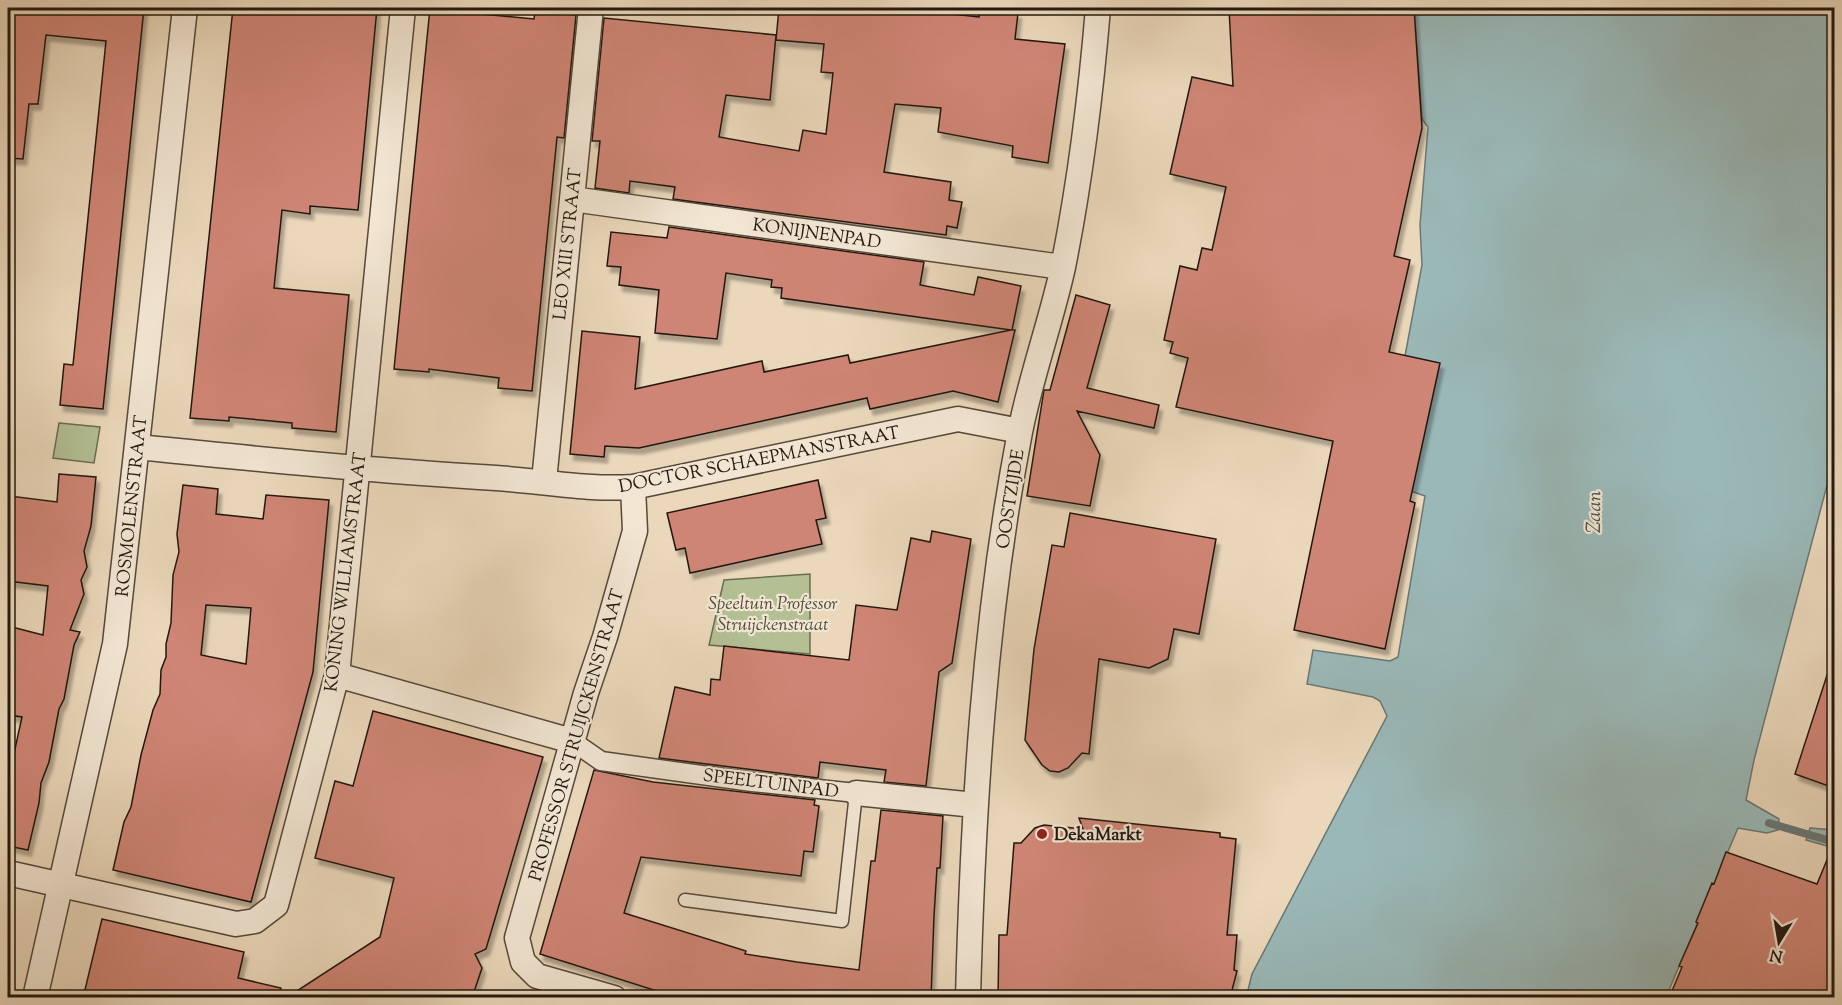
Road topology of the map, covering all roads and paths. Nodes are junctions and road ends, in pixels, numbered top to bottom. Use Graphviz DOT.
graph roads {
  1 [pos="185,8"];
  2 [pos="403,8"];
  3 [pos="591,8"];
  4 [pos="1095,8"];
  5 [pos="572,199"];
  6 [pos="1062,267"];
  7 [pos="1020,431"];
  8 [pos="138,447"];
  9 [pos="358,470"];
  10 [pos="544,482"];
  11 [pos="633,487"];
  12 [pos="337,675"];
  13 [pos="572,741"];
  14 [pos="856,793"];
  15 [pos="975,805"];
  16 [pos="8,873"];
  17 [pos="60,885"];
  18 [pos="685,900"];
  19 [pos="35,998"];
  20 [pos="614,998"];
  21 [pos="968,998"];
  1 -- 8 [label="street, ROSMOLENSTRAAT"];
  2 -- 9 [label="street, KONING WILLIAMSTRAAT"];
  3 -- 5 [label="street, LEO XIII STRAAT"];
  4 -- 6 [label="street, OOSTZIJDE"];
  5 -- 6 [label="street, KONIJNENPAD"];
  5 -- 10 [label="street, LEO XIII STRAAT"];
  6 -- 7 [label="street, OOSTZIJDE"];
  7 -- 11 [label="street, DOCTOR SCHAEPMANSTRAAT"];
  7 -- 15 [label="street, OOSTZIJDE"];
  8 -- 9 [label="street, DOCTOR SCHAEPMANSTRAAT"];
  8 -- 17 [label="street, ROSMOLENSTRAAT"];
  9 -- 10 [label="street, DOCTOR SCHAEPMANSTRAAT"];
  9 -- 12 [label="street, KONING WILLIAMSTRAAT"];
  10 -- 11 [label="street, DOCTOR SCHAEPMANSTRAAT"];
  11 -- 13 [label="street, PROFESSOR STRUIJCKENSTRAAT"];
  12 -- 13 [label="street"];
  12 -- 17 [label="street, KONING WILLIAMSTRAAT"];
  13 -- 14 [label="street, SPEELTUINPAD"];
  13 -- 20 [label="street, PROFESSOR STRUIJCKENSTRAAT"];
  14 -- 15 [label="street, SPEELTUINPAD"];
  14 -- 18 [label="lane"];
  15 -- 21 [label="street, OOSTZIJDE"];
  16 -- 17 [label="street, KONING WILLIAMSTRAAT"];
  17 -- 19 [label="street, ROSMOLENSTRAAT"];
}
